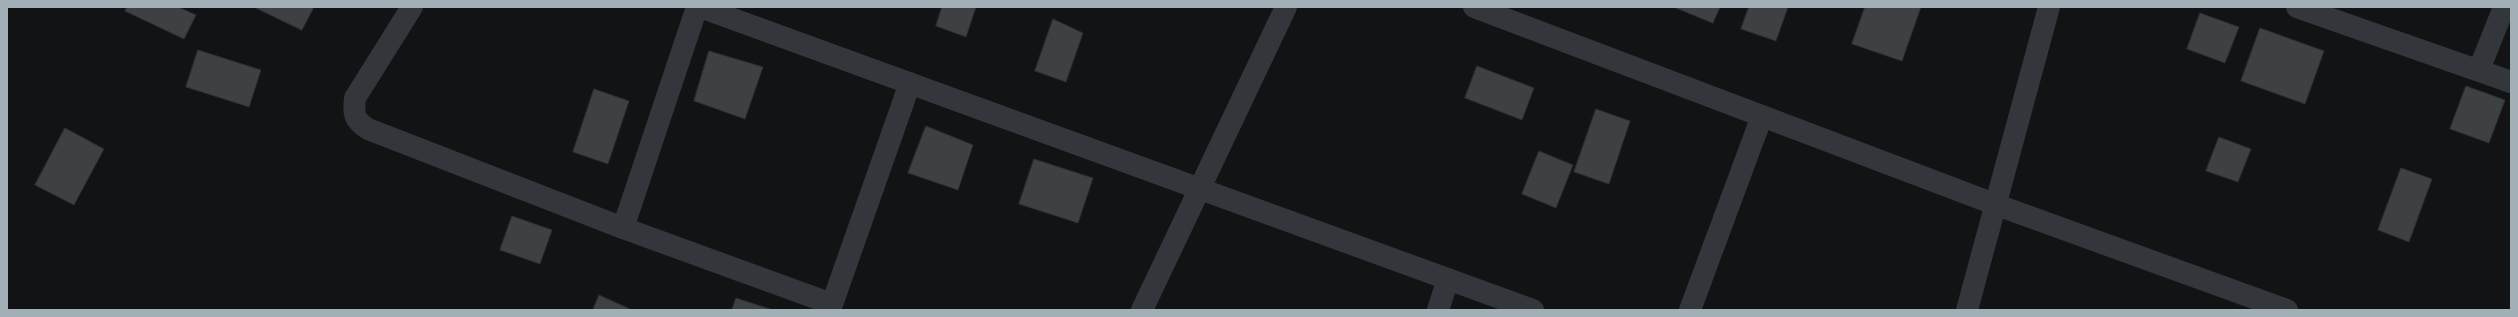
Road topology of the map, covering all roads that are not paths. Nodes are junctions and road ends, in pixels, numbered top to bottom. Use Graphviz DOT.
graph roads {
  1 [pos="412,7"];
  2 [pos="697,7"];
  3 [pos="700,7"];
  4 [pos="1286,7"];
  5 [pos="1474,7"];
  6 [pos="2049,7"];
  7 [pos="2296,7"];
  8 [pos="2504,7"];
  9 [pos="2479,70"];
  10 [pos="2511,82"];
  11 [pos="910,83"];
  12 [pos="1762,116"];
  13 [pos="1200,189"];
  14 [pos="1997,205"];
  15 [pos="624,228"];
  16 [pos="1448,279"];
  17 [pos="831,307"];
  18 [pos="1142,310"];
  19 [pos="1438,310"];
  20 [pos="1533,310"];
  21 [pos="1690,310"];
  22 [pos="1967,310"];
  23 [pos="2288,310"];
  1 -- 15 [label="street"];
  2 -- 15 [label="street"];
  3 -- 11 [label="street"];
  4 -- 13 [label="street"];
  5 -- 12 [label="street"];
  6 -- 14 [label="street"];
  7 -- 9 [label="street"];
  8 -- 9 [label="street"];
  9 -- 10 [label="street"];
  11 -- 13 [label="street"];
  11 -- 17 [label="street"];
  12 -- 14 [label="street"];
  12 -- 21 [label="street"];
  13 -- 16 [label="street"];
  13 -- 18 [label="street"];
  14 -- 22 [label="street"];
  14 -- 23 [label="street"];
  15 -- 17 [label="street"];
  16 -- 19 [label="street"];
  16 -- 20 [label="street"];
}
